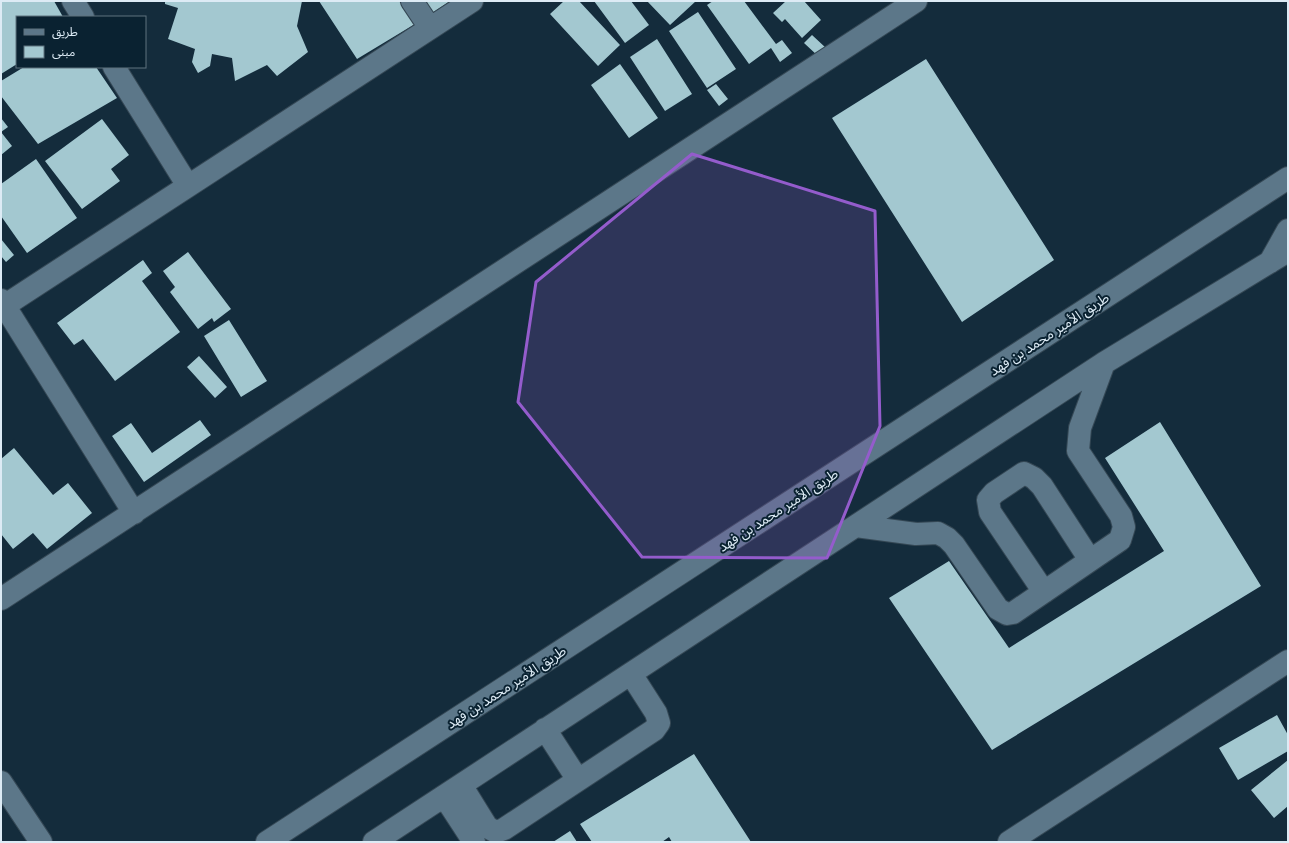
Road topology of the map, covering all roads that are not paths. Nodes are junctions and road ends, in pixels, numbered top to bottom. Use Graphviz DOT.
graph roads {
  1 [pos="73,1"];
  2 [pos="412,1"];
  3 [pos="472,1"];
  4 [pos="916,1"];
  5 [pos="82,16"];
  6 [pos="430,28"];
  7 [pos="115,68"];
  8 [pos="1288,172"];
  9 [pos="1280,183"];
  10 [pos="188,186"];
  11 [pos="1288,230"];
  12 [pos="1279,257"];
  13 [pos="3,303"];
  14 [pos="1104,363"];
  15 [pos="134,513"];
  16 [pos="856,526"];
  17 [pos="1090,560"];
  18 [pos="1044,592"];
  19 [pos="1,600"];
  20 [pos="1288,660"];
  21 [pos="631,674"];
  22 [pos="545,729"];
  23 [pos="578,780"];
  24 [pos="1,782"];
  25 [pos="452,790"];
  26 [pos="41,842"];
  27 [pos="267,842"];
  28 [pos="374,842"];
  29 [pos="474,842"];
  30 [pos="1009,842"];
  1 -- 5 [label="street"];
  2 -- 6 [label="street"];
  3 -- 6 [label="street"];
  4 -- 15 [label="street"];
  6 -- 10 [label="street"];
  7 -- 10 [label="street"];
  8 -- 9 [label="street, طريق الأمير محمد بن فهد"];
  9 -- 27 [label="street, طريق الأمير محمد بن فهد"];
  10 -- 13 [label="street"];
  11 -- 12 [label="street"];
  12 -- 14 [label="street"];
  13 -- 15 [label="street"];
  14 -- 16 [label="street"];
  14 -- 17 [label="street"];
  15 -- 19 [label="street"];
  16 -- 18 [label="street"];
  16 -- 21 [label="street"];
  17 -- 18 [label="street"];
  17 -- 18 [label="street"];
  20 -- 30 [label="street"];
  21 -- 22 [label="street"];
  21 -- 23 [label="street"];
  22 -- 23 [label="street"];
  22 -- 25 [label="street"];
  23 -- 25 [label="street"];
  24 -- 26 [label="street"];
  25 -- 28 [label="street"];
  25 -- 29 [label="street"];
}
